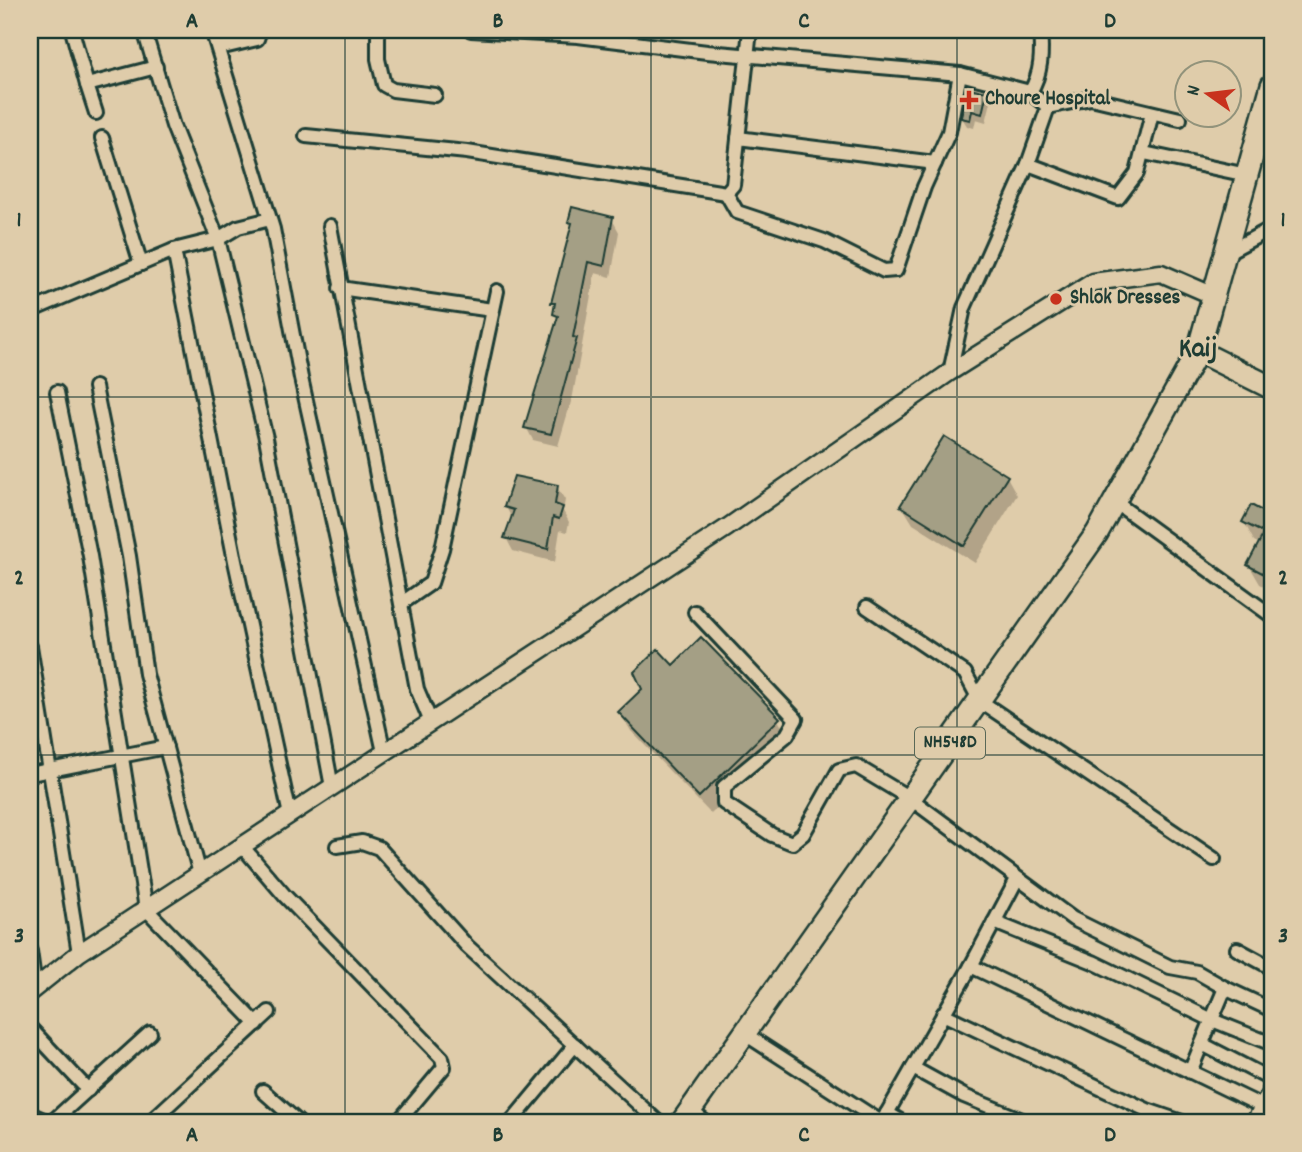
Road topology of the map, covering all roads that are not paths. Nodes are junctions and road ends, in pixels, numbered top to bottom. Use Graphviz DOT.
graph roads {
  1 [pos="72,30"];
  2 [pos="144,30"];
  3 [pos="212,30"];
  4 [pos="260,30"];
  5 [pos="378,30"];
  6 [pos="471,30"];
  7 [pos="750,30"];
  8 [pos="1040,30"];
  9 [pos="219,48"];
  10 [pos="748,55"];
  11 [pos="156,67"];
  12 [pos="960,74"];
  13 [pos="88,85"];
  14 [pos="1272,85"];
  15 [pos="1030,92"];
  16 [pos="435,95"];
  17 [pos="1048,107"];
  18 [pos="96,113"];
  19 [pos="1152,113"];
  20 [pos="1172,117"];
  21 [pos="306,136"];
  22 [pos="102,138"];
  23 [pos="738,138"];
  24 [pos="1144,153"];
  25 [pos="935,163"];
  26 [pos="1028,164"];
  27 [pos="1247,175"];
  28 [pos="726,193"];
  29 [pos="270,219"];
  30 [pos="330,226"];
  31 [pos="1272,228"];
  32 [pos="218,240"];
  33 [pos="174,250"];
  34 [pos="1226,253"];
  35 [pos="141,264"];
  36 [pos="340,288"];
  37 [pos="497,291"];
  38 [pos="1214,296"];
  39 [pos="30,310"];
  40 [pos="492,310"];
  41 [pos="1198,351"];
  42 [pos="950,372"];
  43 [pos="95,387"];
  44 [pos="1272,388"];
  45 [pos="57,392"];
  46 [pos="1115,502"];
  47 [pos="402,603"];
  48 [pos="867,607"];
  49 [pos="695,612"];
  50 [pos="1272,616"];
  51 [pos="30,646"];
  52 [pos="980,701"];
  53 [pos="431,722"];
  54 [pos="166,747"];
  55 [pos="384,752"];
  56 [pos="122,758"];
  57 [pos="52,771"];
  58 [pos="30,774"];
  59 [pos="332,787"];
  60 [pos="911,799"];
  61 [pos="290,815"];
  62 [pos="242,846"];
  63 [pos="337,846"];
  64 [pos="1214,859"];
  65 [pos="200,874"];
  66 [pos="1017,879"];
  67 [pos="146,909"];
  68 [pos="994,922"];
  69 [pos="1237,949"];
  70 [pos="30,951"];
  71 [pos="79,953"];
  72 [pos="971,966"];
  73 [pos="1272,968"];
  74 [pos="1225,988"];
  75 [pos="32,989"];
  76 [pos="1272,1010"];
  77 [pos="269,1012"];
  78 [pos="943,1014"];
  79 [pos="1212,1020"];
  80 [pos="257,1024"];
  81 [pos="30,1028"];
  82 [pos="150,1033"];
  83 [pos="746,1034"];
  84 [pos="1202,1044"];
  85 [pos="1272,1044"];
  86 [pos="575,1045"];
  87 [pos="913,1068"];
  88 [pos="1189,1072"];
  89 [pos="1272,1080"];
  90 [pos="1272,1088"];
  91 [pos="88,1090"];
  92 [pos="263,1091"];
  93 [pos="30,1114"];
  94 [pos="1264,1114"];
  95 [pos="692,1118"];
  96 [pos="883,1119"];
  97 [pos="50,1122"];
  98 [pos="150,1122"];
  99 [pos="298,1122"];
  100 [pos="398,1122"];
  101 [pos="511,1122"];
  102 [pos="658,1122"];
  103 [pos="902,1122"];
  104 [pos="1027,1122"];
  105 [pos="1182,1122"];
  1 -- 13 [label="street"];
  2 -- 11 [label="street"];
  3 -- 9 [label="street"];
  4 -- 9 [label="street"];
  5 -- 16 [label="street"];
  6 -- 10 [label="street"];
  7 -- 10 [label="street"];
  8 -- 15 [label="street"];
  9 -- 29 [label="street"];
  10 -- 12 [label="street"];
  10 -- 23 [label="street"];
  11 -- 13 [label="street"];
  11 -- 32 [label="street"];
  12 -- 15 [label="street"];
  12 -- 25 [label="street"];
  13 -- 18 [label="street"];
  14 -- 27 [label="highway, NH548D"];
  15 -- 17 [label="street"];
  17 -- 19 [label="street"];
  17 -- 26 [label="street"];
  19 -- 20 [label="street"];
  19 -- 24 [label="street"];
  21 -- 28 [label="street"];
  22 -- 35 [label="street"];
  23 -- 25 [label="street"];
  23 -- 28 [label="street"];
  24 -- 26 [label="street"];
  24 -- 27 [label="street"];
  25 -- 28 [label="street"];
  26 -- 42 [label="street"];
  27 -- 34 [label="highway, NH548D"];
  29 -- 32 [label="street"];
  29 -- 55 [label="street"];
  30 -- 36 [label="street"];
  31 -- 34 [label="street"];
  32 -- 33 [label="street"];
  32 -- 59 [label="street"];
  33 -- 35 [label="street"];
  33 -- 61 [label="street"];
  34 -- 38 [label="highway, NH548D"];
  35 -- 39 [label="street"];
  36 -- 40 [label="street"];
  36 -- 47 [label="street"];
  37 -- 40 [label="street"];
  38 -- 41 [label="highway, NH548D"];
  38 -- 42 [label="street"];
  40 -- 47 [label="street"];
  41 -- 44 [label="highway"];
  41 -- 46 [label="highway, NH548D"];
  42 -- 53 [label="street"];
  43 -- 54 [label="street"];
  45 -- 56 [label="street"];
  46 -- 50 [label="street"];
  46 -- 52 [label="highway, NH548D"];
  47 -- 53 [label="street"];
  48 -- 52 [label="street"];
  49 -- 60 [label="street"];
  51 -- 57 [label="street"];
  52 -- 60 [label="highway, NH548D"];
  52 -- 64 [label="street"];
  53 -- 55 [label="street"];
  54 -- 56 [label="street"];
  54 -- 65 [label="street"];
  55 -- 59 [label="street"];
  56 -- 57 [label="street"];
  56 -- 67 [label="street"];
  57 -- 58 [label="street"];
  57 -- 71 [label="street"];
  59 -- 61 [label="street"];
  60 -- 66 [label="street"];
  60 -- 83 [label="highway, NH548D"];
  61 -- 62 [label="street"];
  62 -- 65 [label="street"];
  62 -- 100 [label="street"];
  63 -- 86 [label="street"];
  65 -- 67 [label="street"];
  66 -- 68 [label="street"];
  66 -- 74 [label="street"];
  67 -- 71 [label="street"];
  67 -- 80 [label="street"];
  68 -- 72 [label="street"];
  68 -- 79 [label="street"];
  69 -- 73 [label="street"];
  70 -- 75 [label="street"];
  71 -- 75 [label="street"];
  72 -- 78 [label="street"];
  72 -- 88 [label="street"];
  74 -- 76 [label="street"];
  74 -- 79 [label="street"];
  77 -- 80 [label="street"];
  78 -- 87 [label="street"];
  78 -- 105 [label="street"];
  79 -- 84 [label="street"];
  79 -- 85 [label="street"];
  80 -- 98 [label="street"];
  81 -- 91 [label="street"];
  82 -- 91 [label="street"];
  83 -- 95 [label="highway, NH548D"];
  83 -- 96 [label="street"];
  84 -- 88 [label="street"];
  84 -- 89 [label="street"];
  86 -- 101 [label="street"];
  86 -- 102 [label="street"];
  87 -- 96 [label="street"];
  87 -- 104 [label="street"];
  88 -- 94 [label="street"];
  90 -- 94 [label="street"];
  91 -- 97 [label="street"];
  92 -- 99 [label="street"];
  93 -- 97 [label="street"];
  96 -- 103 [label="street"];
}
